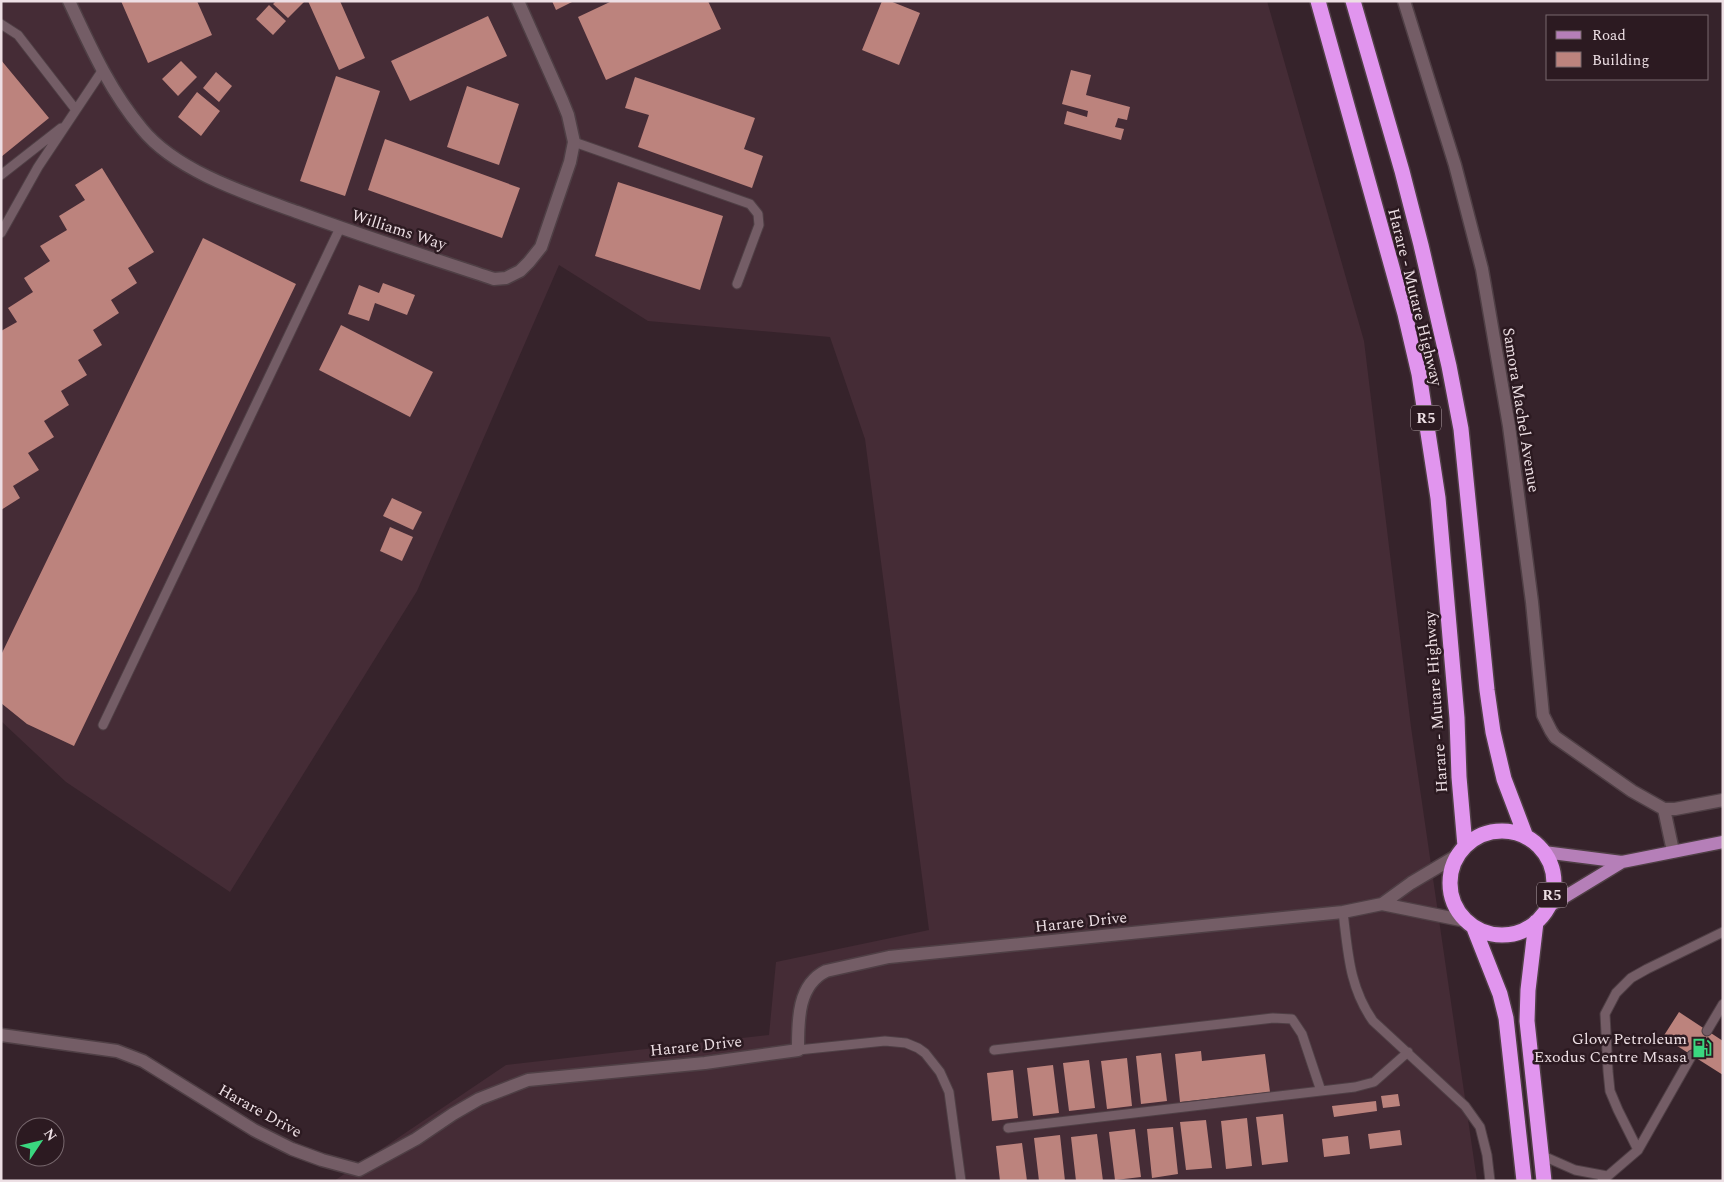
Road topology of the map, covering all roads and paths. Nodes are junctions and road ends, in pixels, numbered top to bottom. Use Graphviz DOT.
graph roads {
  1 [pos="70,1"];
  2 [pos="518,1"];
  3 [pos="1318,1"];
  4 [pos="1353,1"];
  5 [pos="1404,1"];
  6 [pos="1,24"];
  7 [pos="102,71"];
  8 [pos="76,110"];
  9 [pos="67,124"];
  10 [pos="574,142"];
  11 [pos="1,175"];
  12 [pos="340,228"];
  13 [pos="1,233"];
  14 [pos="737,284"];
  15 [pos="103,725"];
  16 [pos="1723,800"];
  17 [pos="1664,809"];
  18 [pos="1526,837"];
  19 [pos="1723,842"];
  20 [pos="1461,850"];
  21 [pos="1673,851"];
  22 [pos="1544,852"];
  23 [pos="1622,862"];
  24 [pos="1382,904"];
  25 [pos="1548,907"];
  26 [pos="1343,912"];
  27 [pos="1536,922"];
  28 [pos="1470,924"];
  29 [pos="1723,932"];
  30 [pos="1723,1004"];
  31 [pos="1708,1031"];
  32 [pos="1,1035"];
  33 [pos="798,1050"];
  34 [pos="994,1050"];
  35 [pos="1408,1052"];
  36 [pos="1692,1055"];
  37 [pos="1321,1091"];
  38 [pos="1008,1128"];
  39 [pos="1638,1150"];
  40 [pos="1541,1155"];
  41 [pos="358,1176"];
  42 [pos="1604,1178"];
  43 [pos="961,1181"];
  44 [pos="1490,1181"];
  45 [pos="1524,1181"];
  46 [pos="1544,1181"];
  1 -- 7 [label="street, Williams Way"];
  2 -- 10 [label="street, Williams Way"];
  3 -- 20 [label="highway, Harare - Mutare Highway / R5"];
  4 -- 18 [label="highway, Harare - Mutare Highway / R5"];
  5 -- 17 [label="street, Samora Machel Avenue"];
  6 -- 8 [label="lane"];
  7 -- 8 [label="lane"];
  7 -- 12 [label="street, Williams Way"];
  8 -- 9 [label="lane"];
  9 -- 11 [label="lane"];
  9 -- 13 [label="lane"];
  10 -- 12 [label="street, Williams Way"];
  10 -- 14 [label="lane"];
  12 -- 15 [label="lane"];
  16 -- 17 [label="street"];
  17 -- 21 [label="street"];
  18 -- 20 [label="highway, R5"];
  18 -- 22 [label="highway, R5"];
  19 -- 21 [label="main road"];
  20 -- 24 [label="street, Harare Drive"];
  20 -- 28 [label="highway, R5"];
  21 -- 23 [label="main road"];
  22 -- 23 [label="main road"];
  22 -- 25 [label="highway, R5"];
  23 -- 25 [label="main road"];
  24 -- 26 [label="street, Harare Drive"];
  24 -- 28 [label="street, Harare Drive"];
  25 -- 27 [label="highway, R5"];
  26 -- 33 [label="street, Harare Drive"];
  26 -- 35 [label="lane"];
  27 -- 28 [label="highway, R5"];
  27 -- 40 [label="highway, R5"];
  28 -- 45 [label="highway, R5"];
  29 -- 39 [label="lane"];
  30 -- 31 [label="lane"];
  32 -- 41 [label="street, Harare Drive"];
  33 -- 41 [label="street, Harare Drive"];
  33 -- 43 [label="lane"];
  34 -- 37 [label="lane"];
  35 -- 37 [label="lane"];
  35 -- 44 [label="lane"];
  36 -- 39 [label="lane"];
  37 -- 38 [label="lane"];
  39 -- 42 [label="lane"];
  40 -- 42 [label="lane"];
  40 -- 46 [label="highway, R5"];
}
